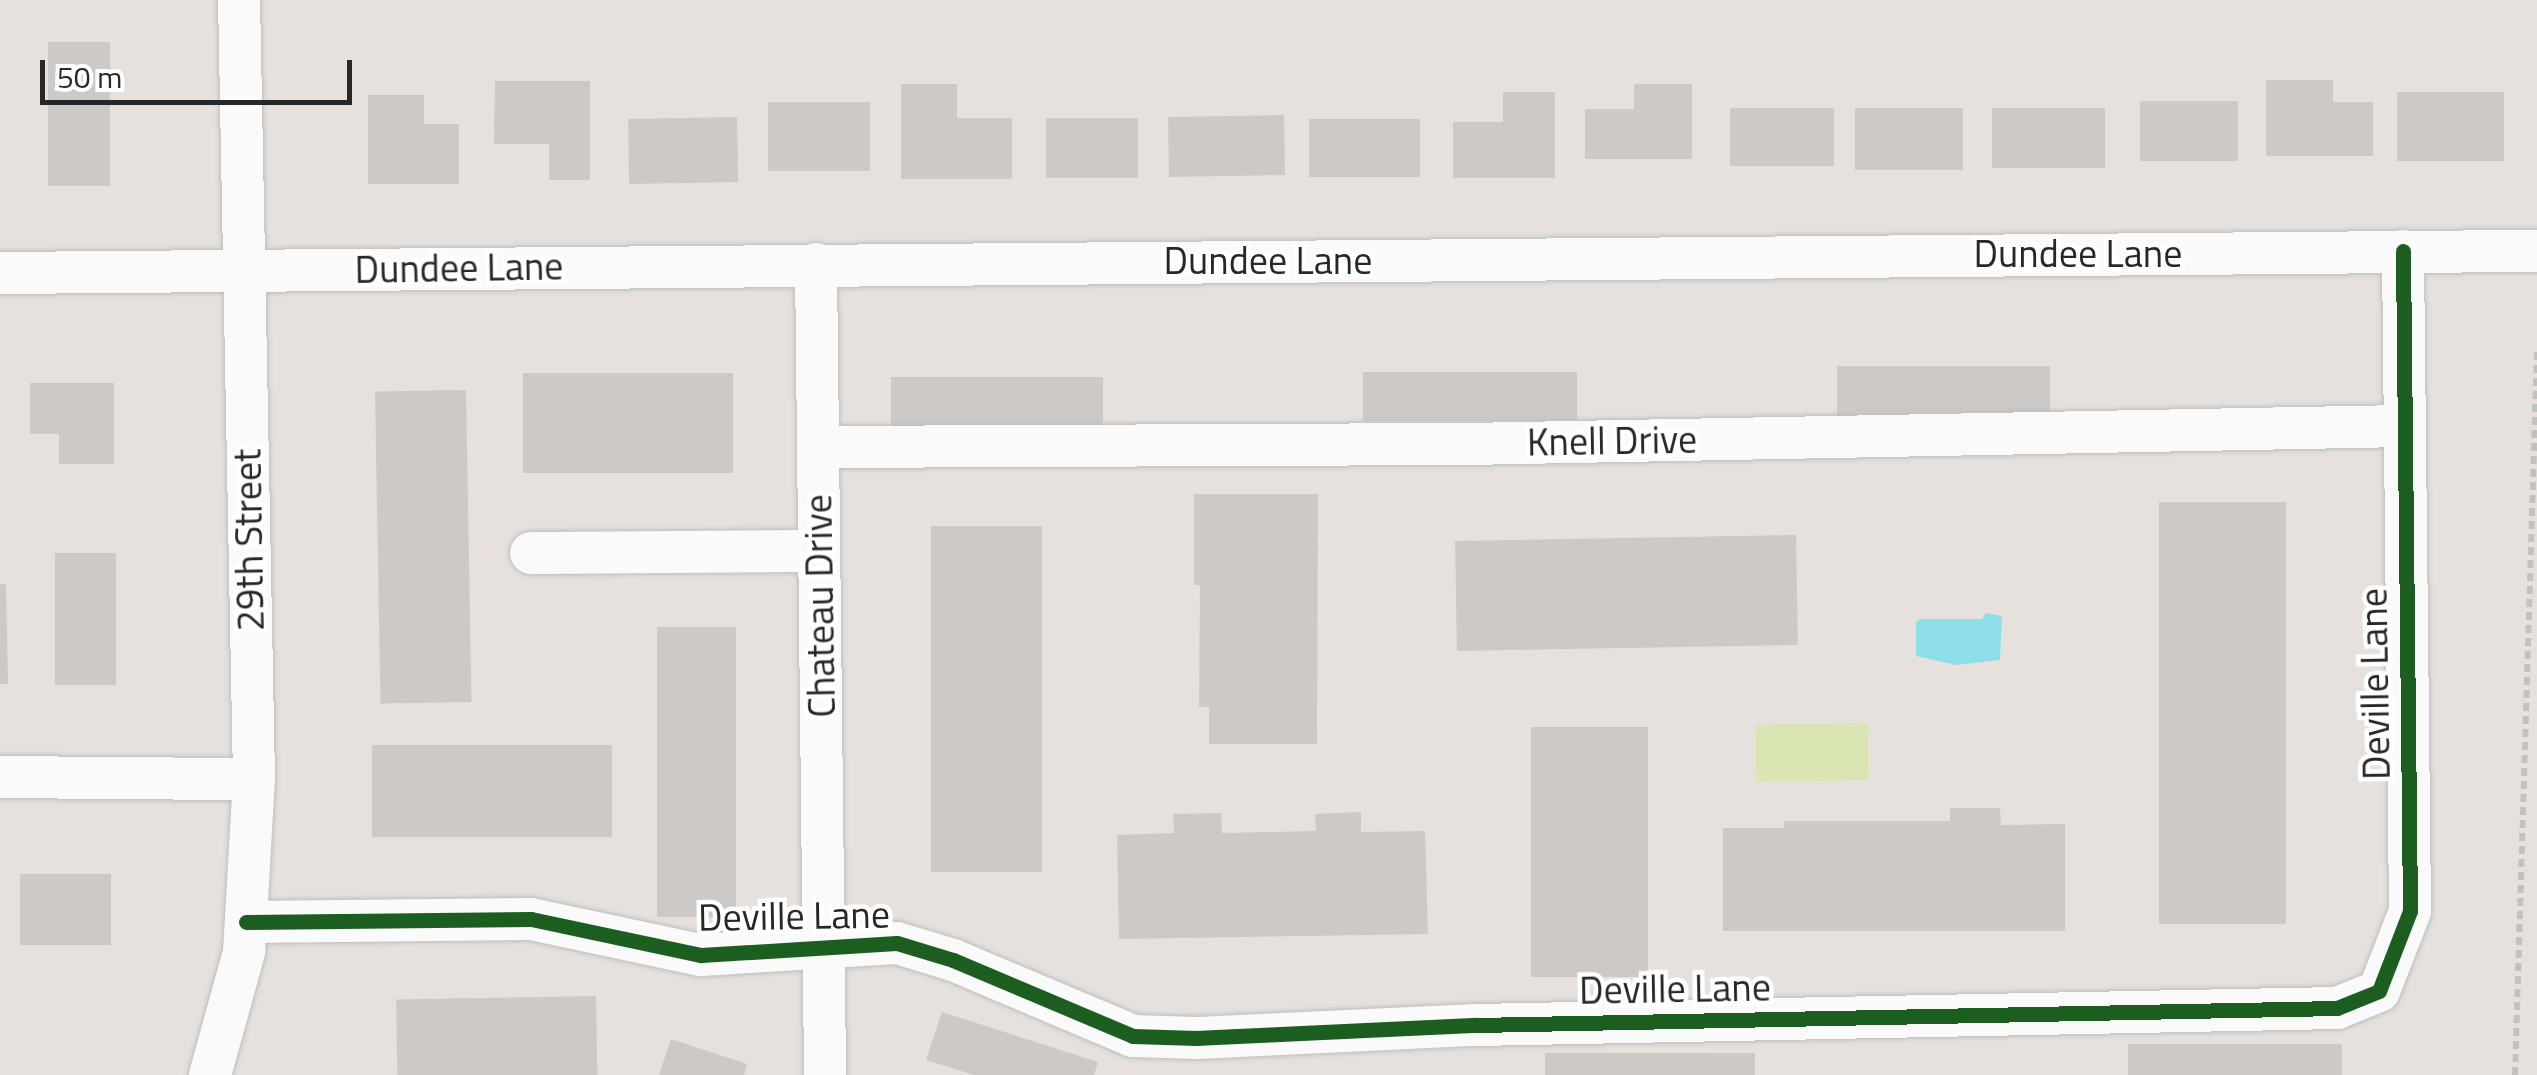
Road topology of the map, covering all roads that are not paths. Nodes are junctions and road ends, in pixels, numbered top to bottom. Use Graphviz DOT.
graph roads {
  1 [pos="239,0"];
  2 [pos="2404,251"];
  3 [pos="2537,251"];
  4 [pos="816,264"];
  5 [pos="243,270"];
  6 [pos="0,272"];
  7 [pos="2405,426"];
  8 [pos="819,447"];
  9 [pos="818,550"];
  10 [pos="530,554"];
  11 [pos="0,777"];
  12 [pos="254,779"];
  13 [pos="246,922"];
  14 [pos="826,948"];
  15 [pos="210,1075"];
  16 [pos="825,1075"];
  1 -- 5 [label="street, 29th Street"];
  2 -- 3 [label="street, Dundee Lane"];
  2 -- 4 [label="street, Dundee Lane"];
  2 -- 7 [label="street, Deville Lane"];
  4 -- 5 [label="street, Dundee Lane"];
  4 -- 8 [label="street, Chateau Drive"];
  5 -- 6 [label="street, Dundee Lane"];
  5 -- 12 [label="street, 29th Street"];
  7 -- 8 [label="street, Knell Drive"];
  7 -- 14 [label="street, Deville Lane"];
  8 -- 9 [label="street, Chateau Drive"];
  9 -- 10 [label="street"];
  9 -- 14 [label="street, Chateau Drive"];
  11 -- 12 [label="street"];
  12 -- 13 [label="street, 29th Street"];
  13 -- 14 [label="street, Deville Lane"];
  13 -- 15 [label="street, 29th Street"];
  14 -- 16 [label="street, Chateau Drive"];
}
